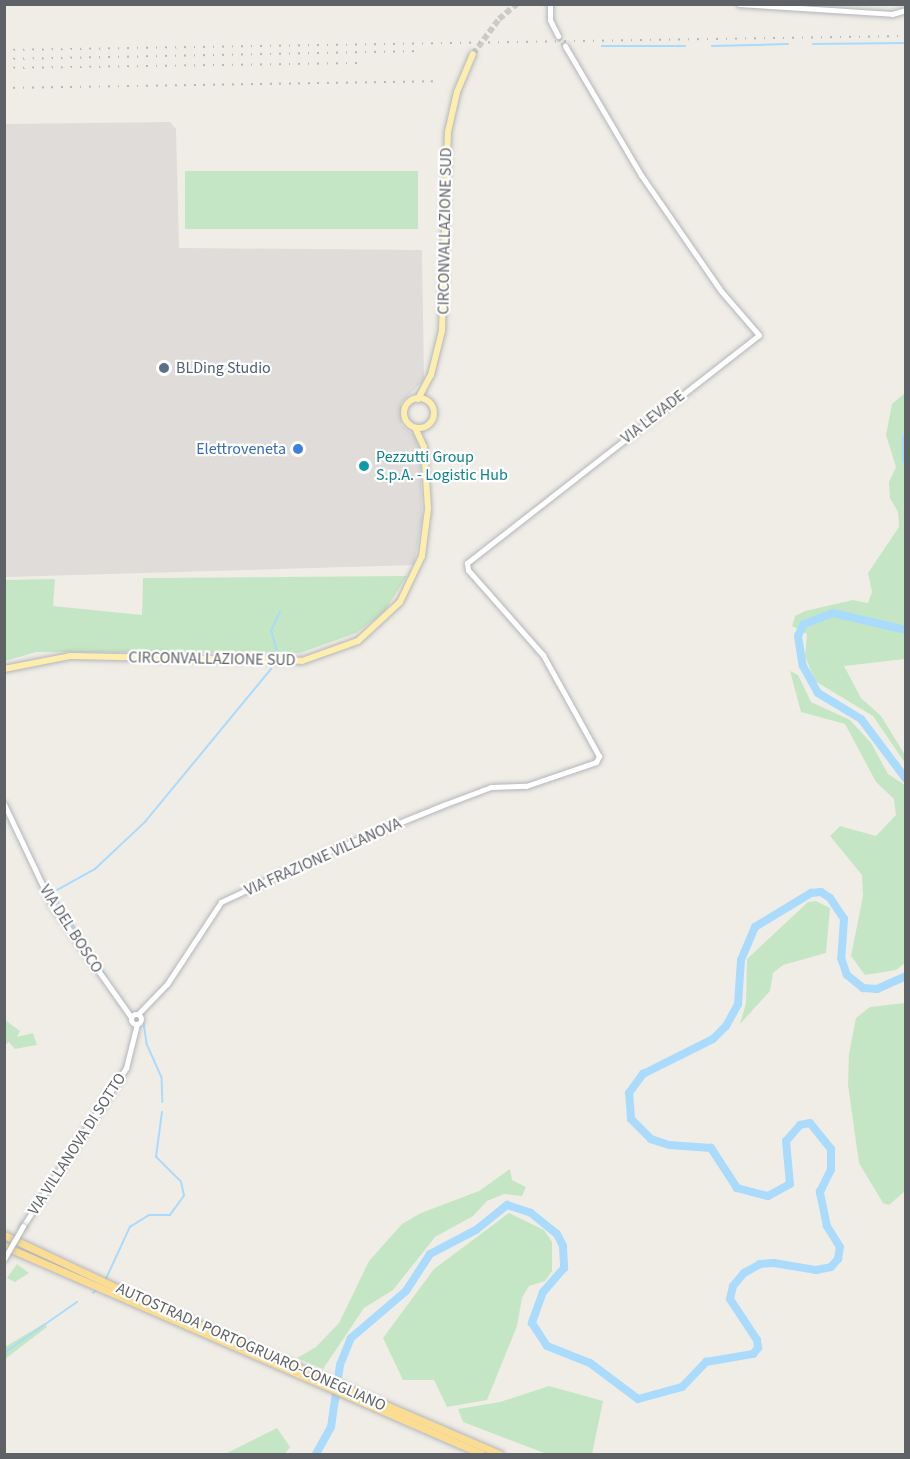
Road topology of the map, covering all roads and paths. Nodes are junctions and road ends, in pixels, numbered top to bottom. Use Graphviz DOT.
graph roads {
  1 [pos="739,4"];
  2 [pos="549,6"];
  3 [pos="906,10"];
  4 [pos="558,36"];
  5 [pos="565,46"];
  6 [pos="473,54"];
  7 [pos="431,375"];
  8 [pos="418,399"];
  9 [pos="429,402"];
  10 [pos="426,426"];
  11 [pos="415,428"];
  12 [pos="424,447"];
  13 [pos="4,669"];
  14 [pos="593,764"];
  15 [pos="4,804"];
  16 [pos="138,1014"];
  17 [pos="131,1017"];
  18 [pos="137,1024"];
  19 [pos="4,1235"];
  20 [pos="4,1246"];
  21 [pos="4,1258"];
  22 [pos="149,1307"];
  23 [pos="468,1444"];
  24 [pos="482,1455"];
  25 [pos="500,1455"];
  1 -- 3 [label="street"];
  2 -- 4 [label="street"];
  5 -- 14 [label="street, VIA LEVADE"];
  6 -- 7 [label="main road, CIRCONVALLAZIONE SUD"];
  7 -- 8 [label="main road"];
  7 -- 9 [label="main road"];
  8 -- 9 [label="main road"];
  8 -- 11 [label="main road"];
  9 -- 10 [label="main road"];
  10 -- 11 [label="main road"];
  10 -- 12 [label="main road"];
  11 -- 12 [label="main road, CIRCONVALLAZIONE SUD"];
  12 -- 13 [label="main road, CIRCONVALLAZIONE SUD"];
  14 -- 16 [label="street, VIA FRAZIONE VILLANOVA"];
  15 -- 17 [label="street, VIA DEL BOSCO"];
  16 -- 17 [label="street"];
  16 -- 18 [label="street, VIA VILLANOVA DI SOTTO"];
  17 -- 18 [label="street, VIA DEL BOSCO"];
  18 -- 21 [label="street, VIA VILLANOVA DI SOTTO, bridge"];
  19 -- 22 [label="highway, AUTOSTRADA PORTOGRUARO-CONEGLIANO"];
  20 -- 22 [label="highway, AUTOSTRADA PORTOGRUARO-CONEGLIANO"];
  22 -- 23 [label="highway, AUTOSTRADA PORTOGRUARO-CONEGLIANO"];
  23 -- 24 [label="highway, AUTOSTRADA PORTOGRUARO-CONEGLIANO"];
  23 -- 25 [label="highway, AUTOSTRADA PORTOGRUARO-CONEGLIANO"];
}
